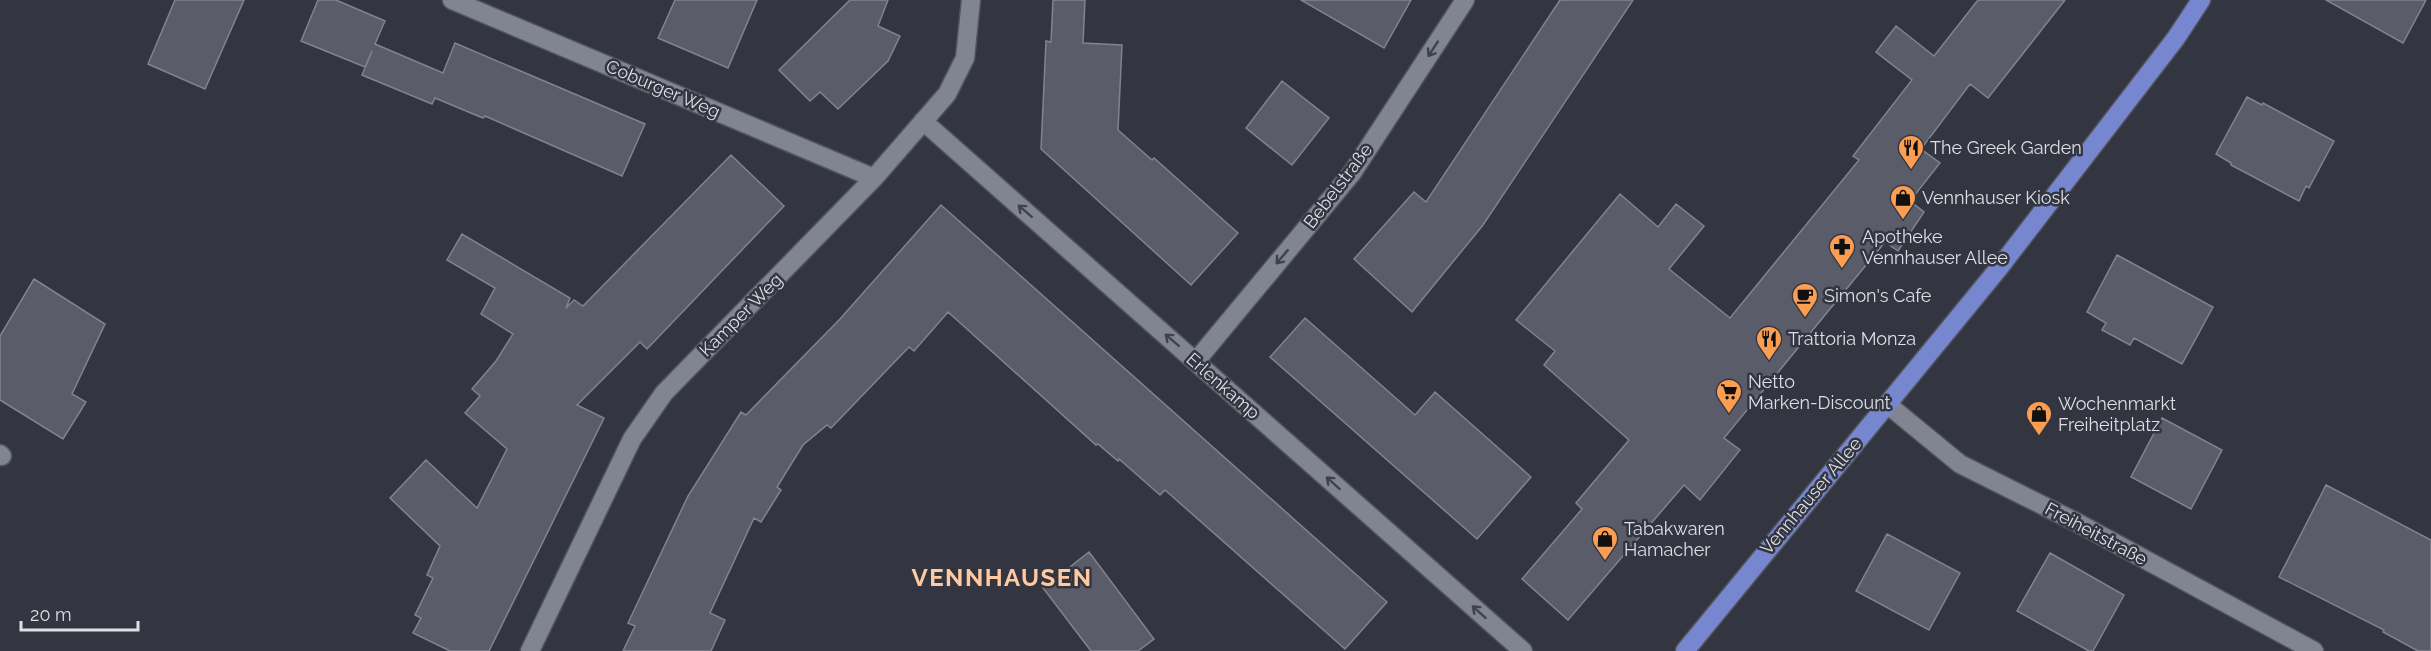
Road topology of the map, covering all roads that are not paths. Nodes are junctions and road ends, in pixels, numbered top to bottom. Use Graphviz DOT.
graph roads {
  1 [pos="453,0"];
  2 [pos="971,0"];
  3 [pos="1465,0"];
  4 [pos="2201,0"];
  5 [pos="923,121"];
  6 [pos="874,178"];
  7 [pos="1196,361"];
  8 [pos="1887,404"];
  9 [pos="530,651"];
  10 [pos="1523,651"];
  11 [pos="1685,651"];
  12 [pos="2314,651"];
  1 -- 6 [label="street, Coburger Weg"];
  2 -- 5 [label="street, Kamper Weg"];
  3 -- 7 [label="street, Bebelstraße, one-way"];
  4 -- 8 [label="main road, Vennhauser Allee"];
  5 -- 6 [label="street, Kamper Weg"];
  7 -- 5 [label="street, Erlenkamp, one-way"];
  6 -- 9 [label="street, Kamper Weg"];
  10 -- 7 [label="street, Erlenkamp, one-way"];
  8 -- 11 [label="main road, Vennhauser Allee"];
  8 -- 12 [label="street, Freiheitstraße"];
}
